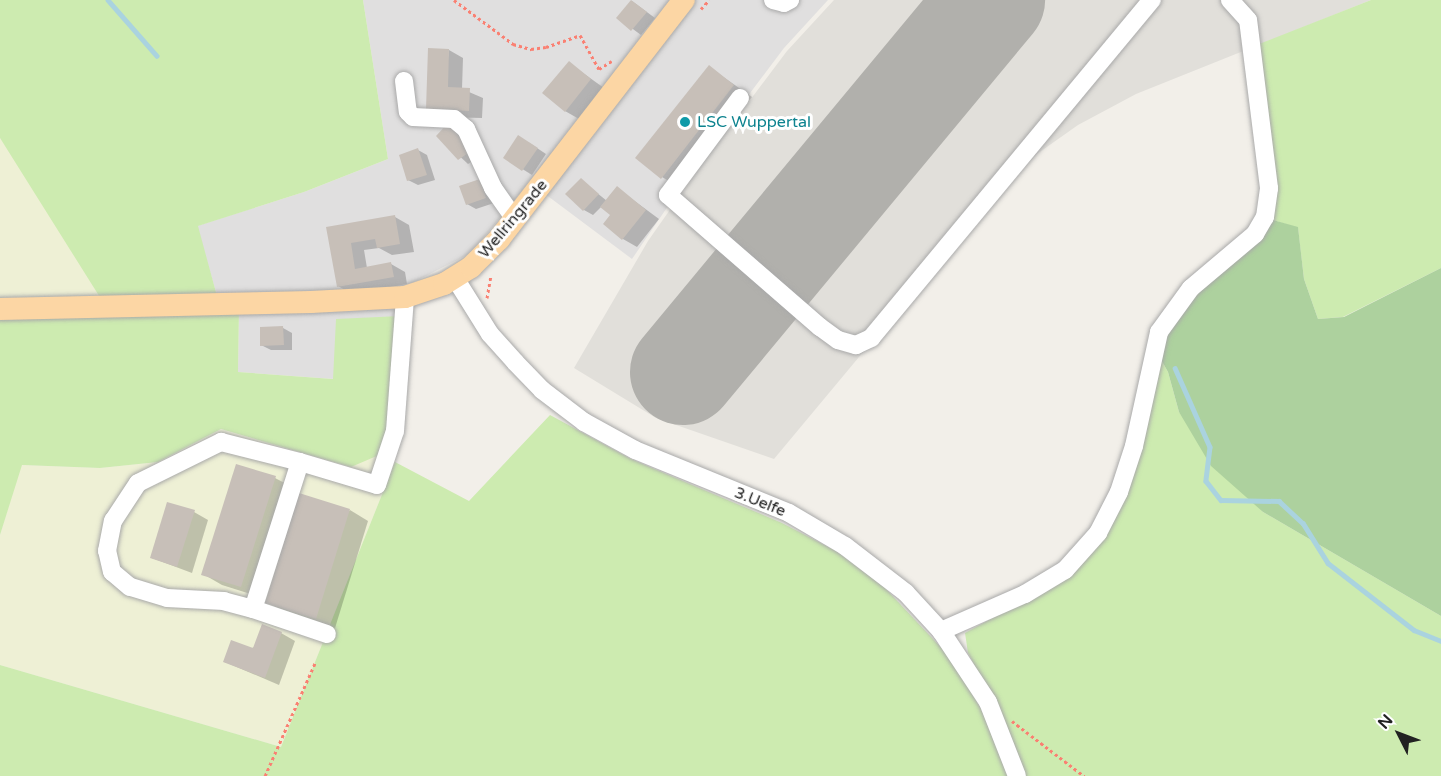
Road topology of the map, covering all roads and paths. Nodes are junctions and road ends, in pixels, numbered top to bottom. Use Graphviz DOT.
graph roads {
  1 [pos="454,0"];
  2 [pos="684,0"];
  3 [pos="773,0"];
  4 [pos="790,0"];
  5 [pos="1152,0"];
  6 [pos="1230,0"];
  7 [pos="641,54"];
  8 [pos="404,81"];
  9 [pos="740,98"];
  10 [pos="515,220"];
  11 [pos="454,278"];
  12 [pos="405,297"];
  13 [pos="0,309"];
  14 [pos="300,462"];
  15 [pos="253,609"];
  16 [pos="941,631"];
  17 [pos="327,634"];
  18 [pos="315,663"];
  19 [pos="1000,727"];
  20 [pos="265,776"];
  21 [pos="1017,776"];
  22 [pos="1084,776"];
  1 -- 7 [label="path"];
  2 -- 7 [label="main road, Wellringrade"];
  3 -- 4 [label="street"];
  5 -- 9 [label="street"];
  6 -- 16 [label="street"];
  7 -- 10 [label="main road, Wellringrade"];
  8 -- 10 [label="street"];
  10 -- 11 [label="main road, Wellringrade"];
  11 -- 12 [label="main road, Wellringrade"];
  11 -- 16 [label="street, 3.Uelfe"];
  12 -- 13 [label="main road, Wellringrade"];
  12 -- 14 [label="street"];
  14 -- 15 [label="street"];
  14 -- 15 [label="street"];
  15 -- 17 [label="street"];
  16 -- 19 [label="street, 3.Uelfe"];
  18 -- 20 [label="path"];
  19 -- 21 [label="street, 3.Uelfe"];
  19 -- 22 [label="path"];
}
